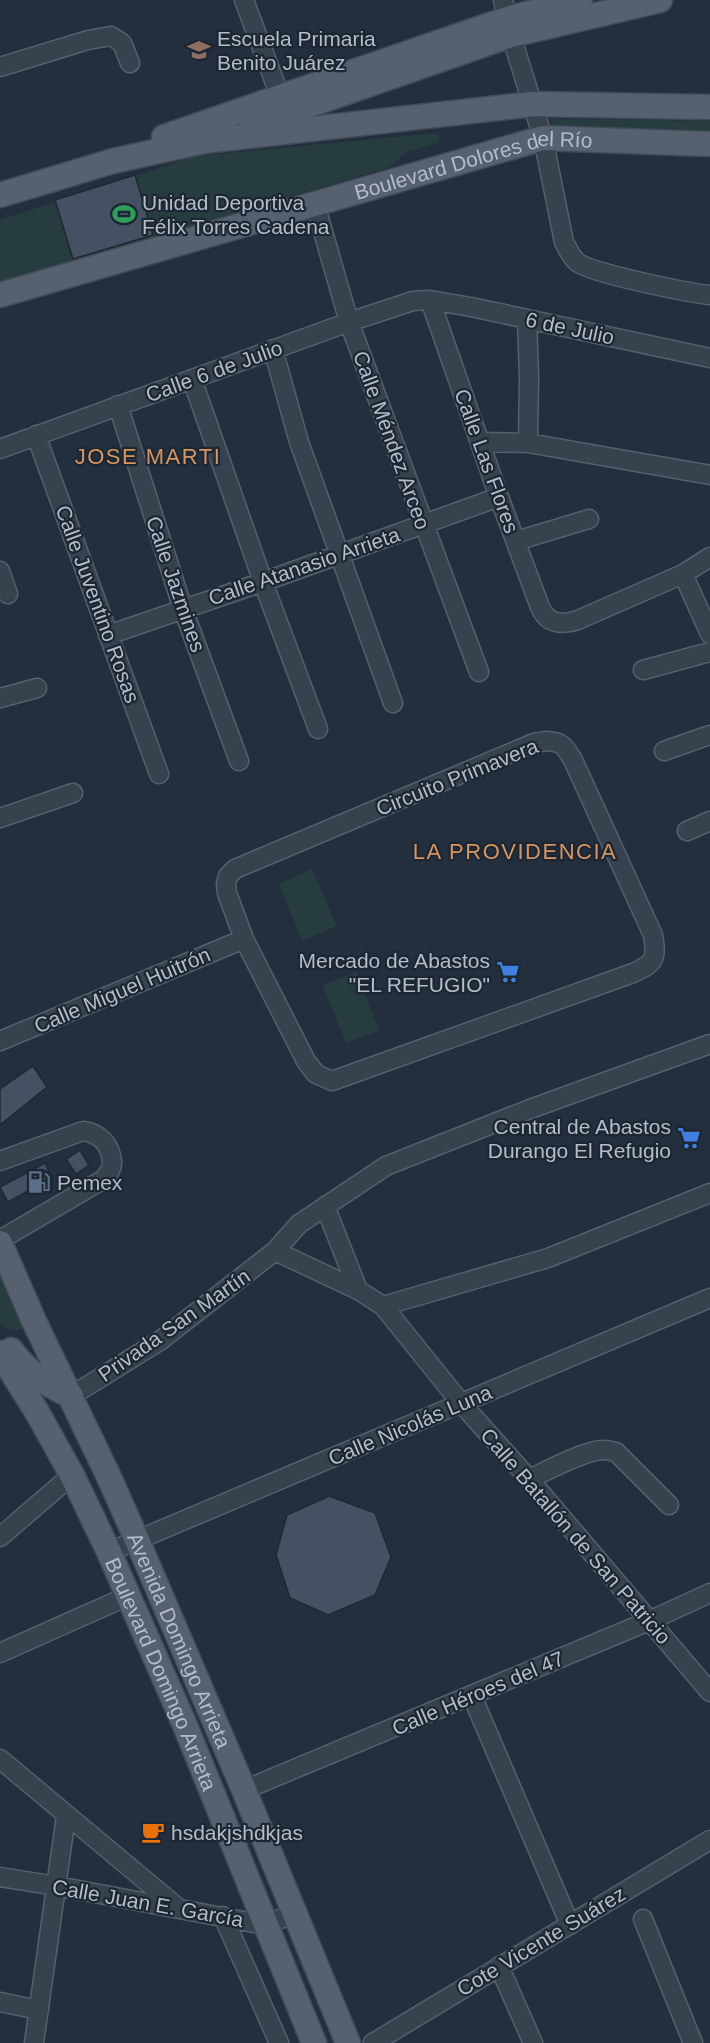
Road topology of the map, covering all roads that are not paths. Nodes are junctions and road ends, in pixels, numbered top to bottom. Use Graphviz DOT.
graph roads {
  1 [pos="244,0"];
  2 [pos="580,0"];
  3 [pos="660,0"];
  4 [pos="507,18"];
  5 [pos="130,63"];
  6 [pos="0,67"];
  7 [pos="533,104"];
  8 [pos="284,106"];
  9 [pos="710,107"];
  10 [pos="543,138"];
  11 [pos="204,141"];
  12 [pos="710,144"];
  13 [pos="113,161"];
  14 [pos="0,195"];
  15 [pos="315,204"];
  16 [pos="0,295"];
  17 [pos="710,295"];
  18 [pos="430,300"];
  19 [pos="526,319"];
  20 [pos="349,322"];
  21 [pos="273,349"];
  22 [pos="710,358"];
  23 [pos="192,379"];
  24 [pos="118,405"];
  25 [pos="36,435"];
  26 [pos="480,442"];
  27 [pos="528,443"];
  28 [pos="0,448"];
  29 [pos="710,475"];
  30 [pos="499,497"];
  31 [pos="589,519"];
  32 [pos="423,524"];
  33 [pos="516,541"];
  34 [pos="340,553"];
  35 [pos="710,557"];
  36 [pos="0,571"];
  37 [pos="683,574"];
  38 [pos="263,582"];
  39 [pos="8,594"];
  40 [pos="183,609"];
  41 [pos="710,634"];
  42 [pos="108,635"];
  43 [pos="710,652"];
  44 [pos="642,670"];
  45 [pos="479,672"];
  46 [pos="37,688"];
  47 [pos="0,698"];
  48 [pos="393,703"];
  49 [pos="318,729"];
  50 [pos="710,735"];
  51 [pos="664,752"];
  52 [pos="239,761"];
  53 [pos="159,774"];
  54 [pos="73,793"];
  55 [pos="0,818"];
  56 [pos="710,821"];
  57 [pos="687,831"];
  58 [pos="244,939"];
  59 [pos="0,1041"];
  60 [pos="710,1044"];
  61 [pos="0,1161"];
  62 [pos="710,1193"];
  63 [pos="325,1206"];
  64 [pos="0,1241"];
  65 [pos="275,1251"];
  66 [pos="358,1290"];
  67 [pos="710,1298"];
  68 [pos="383,1306"];
  69 [pos="34,1321"];
  70 [pos="3,1347"];
  71 [pos="71,1396"];
  72 [pos="461,1403"];
  73 [pos="72,1475"];
  74 [pos="529,1479"];
  75 [pos="669,1505"];
  76 [pos="0,1537"];
  77 [pos="137,1540"];
  78 [pos="109,1552"];
  79 [pos="710,1593"];
  80 [pos="128,1596"];
  81 [pos="649,1621"];
  82 [pos="0,1653"];
  83 [pos="710,1692"];
  84 [pos="472,1696"];
  85 [pos="0,1759"];
  86 [pos="244,1790"];
  87 [pos="66,1816"];
  88 [pos="710,1840"];
  89 [pos="0,1877"];
  90 [pos="57,1886"];
  91 [pos="178,1908"];
  92 [pos="295,1913"];
  93 [pos="223,1916"];
  94 [pos="643,1919"];
  95 [pos="265,1924"];
  96 [pos="570,1925"];
  97 [pos="499,1966"];
  98 [pos="0,2002"];
  99 [pos="39,2010"];
  100 [pos="34,2043"];
  101 [pos="279,2043"];
  102 [pos="314,2043"];
  103 [pos="348,2043"];
  104 [pos="373,2043"];
  105 [pos="533,2043"];
  106 [pos="693,2043"];
  1 -- 8 [label="street"];
  2 -- 4 [label="main road"];
  3 -- 4 [label="main road"];
  4 -- 7 [label="street"];
  4 -- 8 [label="main road"];
  5 -- 6 [label="street"];
  7 -- 9 [label="main road, Boulevard Dolores del Río"];
  7 -- 10 [label="street"];
  7 -- 11 [label="main road, Boulevard Dolores del Río"];
  8 -- 11 [label="main road"];
  8 -- 13 [label="main road"];
  10 -- 12 [label="main road, Boulevard Dolores del Río"];
  10 -- 15 [label="main road, Boulevard Dolores del Río"];
  10 -- 17 [label="street"];
  11 -- 13 [label="main road, Boulevard Dolores del Río"];
  13 -- 14 [label="main road, Boulevard Dolores del Río"];
  15 -- 16 [label="main road, Boulevard Dolores del Río"];
  15 -- 20 [label="street, Calle Méndez Arceo"];
  18 -- 19 [label="street, 6 de Julio"];
  18 -- 20 [label="street, Calle 6 de Julio"];
  18 -- 26 [label="street, Calle Las Flores"];
  19 -- 22 [label="street, 6 de Julio"];
  19 -- 27 [label="street"];
  20 -- 21 [label="street, Calle 6 de Julio"];
  20 -- 32 [label="street, Calle Méndez Arceo"];
  21 -- 23 [label="street, Calle 6 de Julio"];
  21 -- 34 [label="street"];
  23 -- 24 [label="street, Calle 6 de Julio"];
  23 -- 38 [label="street"];
  24 -- 25 [label="street, Calle 6 de Julio"];
  24 -- 40 [label="street, Calle Jazmines"];
  25 -- 28 [label="street, Calle 6 de Julio"];
  25 -- 42 [label="street, Calle Juventino Rosas"];
  26 -- 27 [label="street"];
  26 -- 30 [label="street, Calle Las Flores"];
  27 -- 29 [label="street"];
  30 -- 32 [label="street, Calle Atanasio Arrieta"];
  30 -- 33 [label="street, Calle Las Flores"];
  31 -- 33 [label="street"];
  32 -- 34 [label="street, Calle Atanasio Arrieta"];
  32 -- 45 [label="street, Calle Méndez Arceo"];
  33 -- 37 [label="street, Calle Las Flores"];
  34 -- 38 [label="street, Calle Atanasio Arrieta"];
  34 -- 48 [label="street"];
  35 -- 37 [label="street"];
  36 -- 39 [label="street"];
  37 -- 41 [label="street"];
  38 -- 40 [label="street, Calle Atanasio Arrieta"];
  38 -- 49 [label="street"];
  40 -- 42 [label="street, Calle Atanasio Arrieta"];
  40 -- 52 [label="street, Calle Jazmines"];
  42 -- 53 [label="street, Calle Juventino Rosas"];
  43 -- 44 [label="street"];
  46 -- 47 [label="street"];
  50 -- 51 [label="street"];
  54 -- 55 [label="street"];
  56 -- 57 [label="street"];
  58 -- 58 [label="street, Circuito Primavera"];
  58 -- 59 [label="street, Calle Miguel Huitrón"];
  60 -- 63 [label="street, Privada San Martín"];
  61 -- 64 [label="street"];
  62 -- 68 [label="street"];
  63 -- 65 [label="street, Privada San Martín"];
  63 -- 66 [label="street"];
  64 -- 69 [label="main road, Avenida Domingo Arrieta"];
  65 -- 66 [label="street, Calle Batallón de San Patricio"];
  65 -- 71 [label="street, Privada San Martín"];
  66 -- 68 [label="street, Calle Batallón de San Patricio"];
  67 -- 72 [label="street, Calle Nicolás Luna"];
  68 -- 72 [label="street, Calle Batallón de San Patricio"];
  69 -- 70 [label="main road"];
  69 -- 71 [label="main road, Avenida Domingo Arrieta"];
  70 -- 71 [label="main road"];
  70 -- 73 [label="main road, Boulevard Domingo Arrieta"];
  71 -- 77 [label="main road, Avenida Domingo Arrieta"];
  72 -- 74 [label="street, Calle Batallón de San Patricio"];
  72 -- 77 [label="street, Calle Nicolás Luna"];
  73 -- 76 [label="street"];
  73 -- 78 [label="main road, Boulevard Domingo Arrieta"];
  74 -- 75 [label="street"];
  74 -- 81 [label="street, Calle Batallón de San Patricio"];
  77 -- 78 [label="street, Calle Nicolás Luna"];
  77 -- 86 [label="main road, Avenida Domingo Arrieta"];
  78 -- 80 [label="main road, Boulevard Domingo Arrieta"];
  79 -- 81 [label="street, Calle Héroes del 47"];
  80 -- 82 [label="street"];
  80 -- 95 [label="main road, Boulevard Domingo Arrieta"];
  81 -- 83 [label="street, Calle Batallón de San Patricio"];
  81 -- 84 [label="street, Calle Héroes del 47"];
  84 -- 86 [label="street, Calle Héroes del 47"];
  84 -- 96 [label="street"];
  85 -- 87 [label="street"];
  86 -- 92 [label="main road, Avenida Domingo Arrieta"];
  87 -- 90 [label="street"];
  87 -- 91 [label="street"];
  88 -- 96 [label="street, Cote Vicente Suárez"];
  89 -- 90 [label="street, Calle Juan E. García"];
  90 -- 91 [label="street, Calle Juan E. García"];
  90 -- 99 [label="street"];
  91 -- 93 [label="street, Calle Juan E. García"];
  92 -- 95 [label="street, Calle Juan E. García"];
  92 -- 103 [label="main road, Avenida Domingo Arrieta"];
  93 -- 95 [label="street, Calle Juan E. García"];
  93 -- 101 [label="street"];
  94 -- 106 [label="street"];
  95 -- 102 [label="main road, Boulevard Domingo Arrieta"];
  96 -- 97 [label="street, Cote Vicente Suárez"];
  97 -- 104 [label="street, Cote Vicente Suárez"];
  97 -- 105 [label="street"];
  98 -- 99 [label="street"];
  99 -- 100 [label="street"];
}
